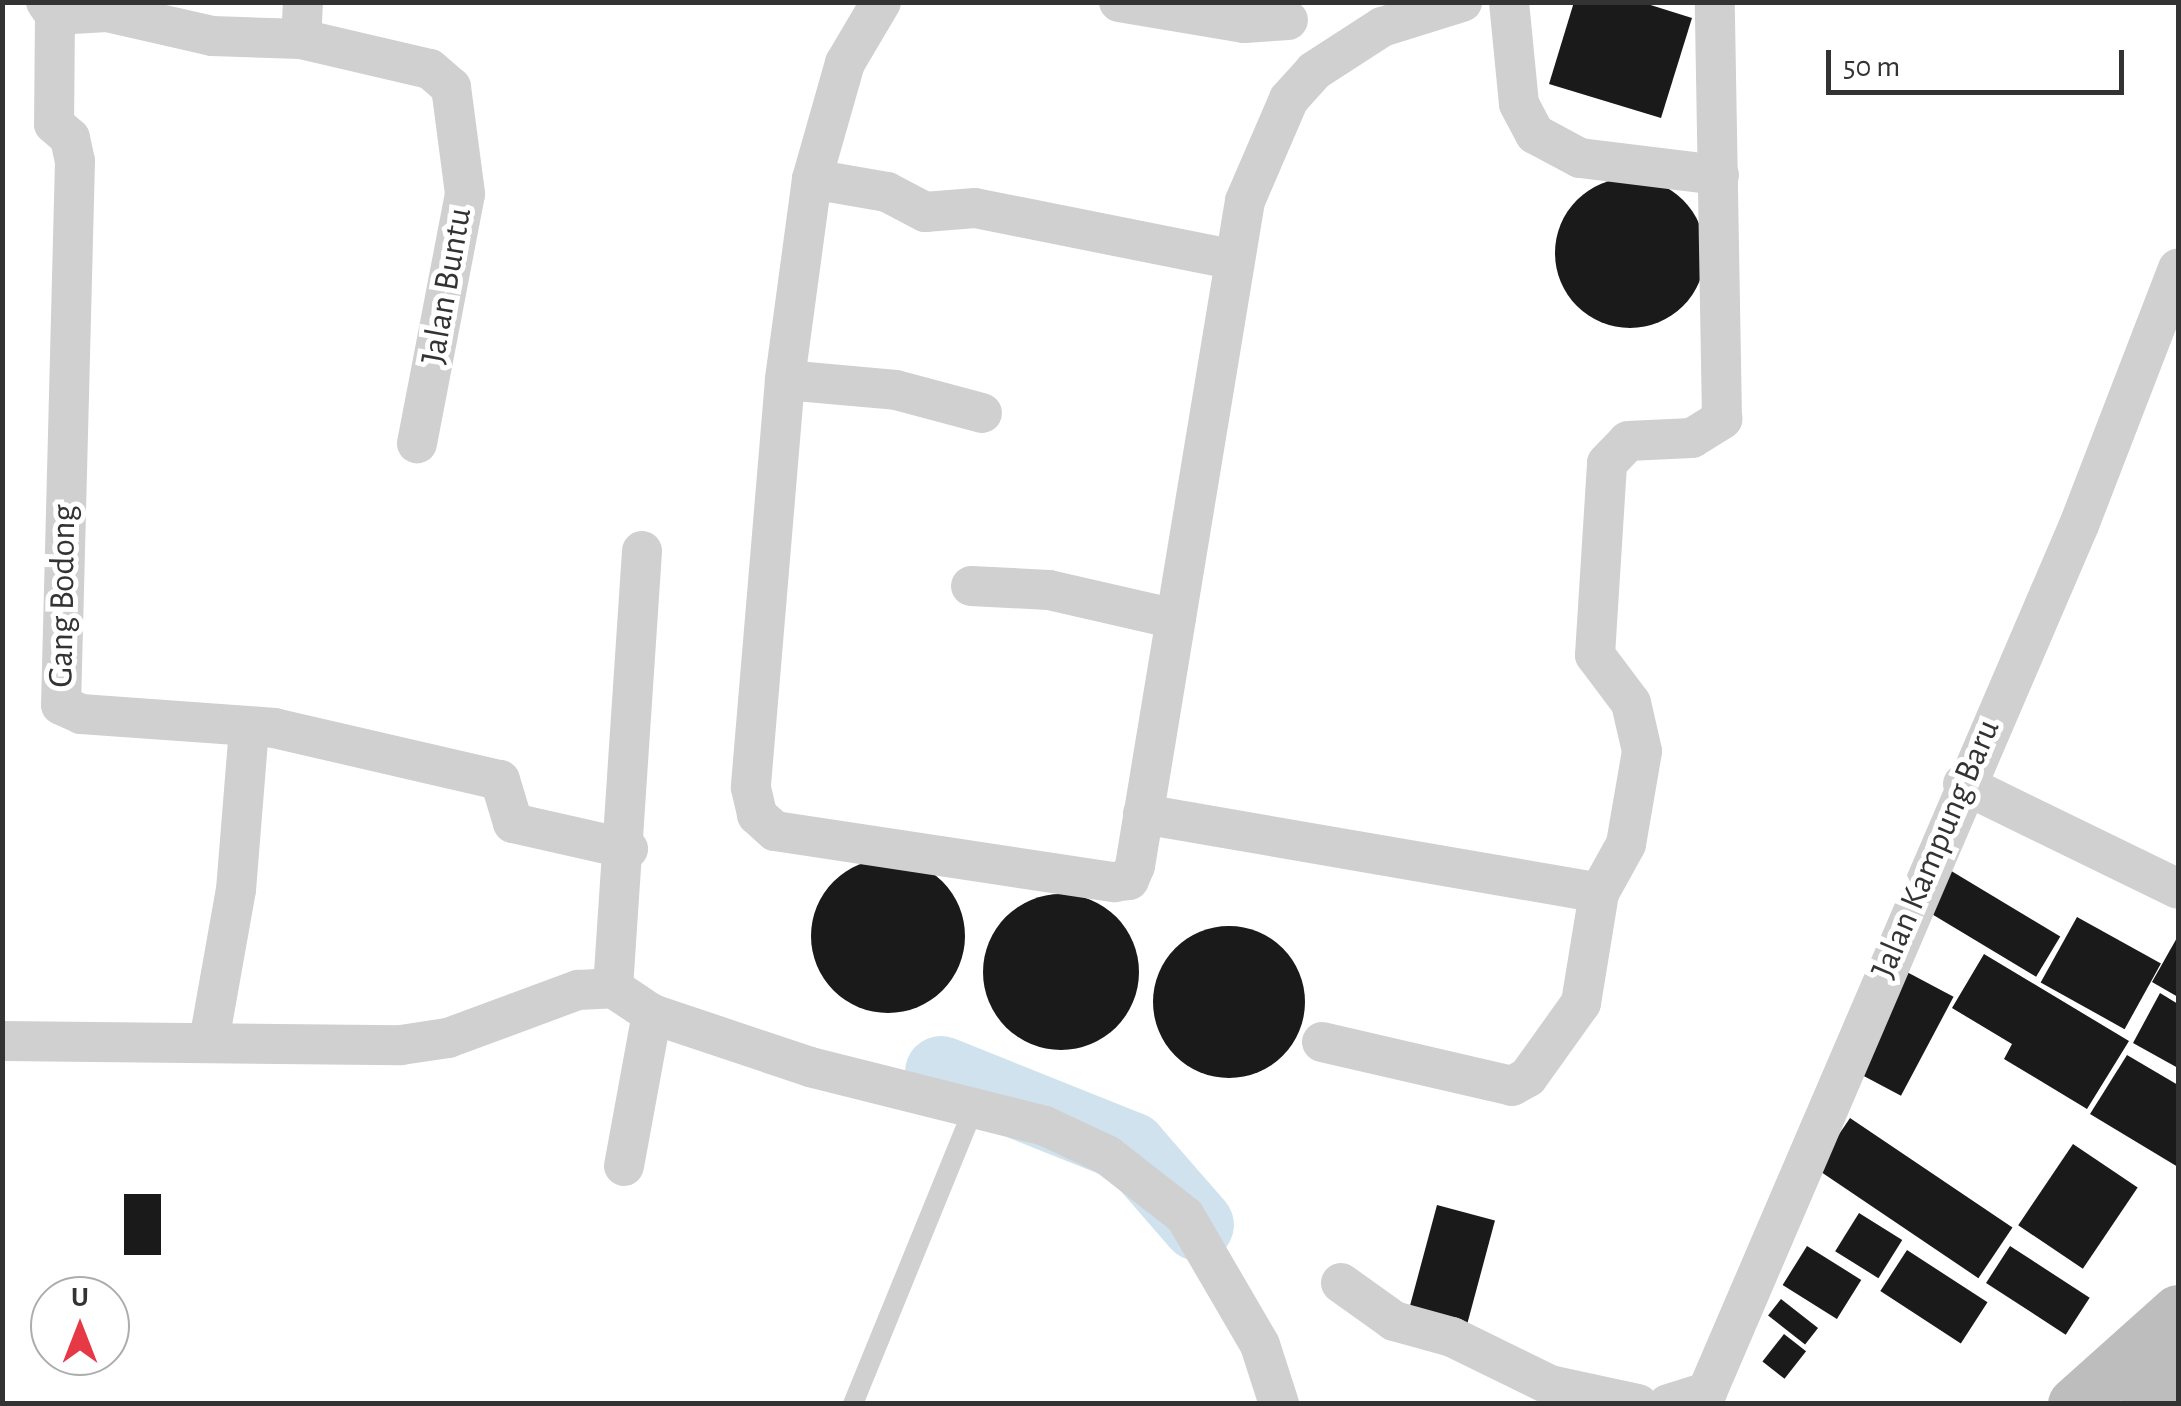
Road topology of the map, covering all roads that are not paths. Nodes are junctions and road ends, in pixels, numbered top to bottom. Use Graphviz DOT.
graph roads {
  1 [pos="880,2"];
  2 [pos="1119,2"];
  3 [pos="1462,2"];
  4 [pos="1509,2"];
  5 [pos="1715,2"];
  6 [pos="50,9"];
  7 [pos="1286,11"];
  8 [pos="302,21"];
  9 [pos="1314,71"];
  10 [pos="1719,175"];
  11 [pos="812,179"];
  12 [pos="1230,260"];
  13 [pos="2178,268"];
  14 [pos="785,380"];
  15 [pos="982,413"];
  16 [pos="417,443"];
  17 [pos="642,552"];
  18 [pos="971,586"];
  19 [pos="1176,618"];
  20 [pos="250,729"];
  21 [pos="1963,784"];
  22 [pos="1143,814"];
  23 [pos="628,849"];
  24 [pos="2178,889"];
  25 [pos="1599,893"];
  26 [pos="614,988"];
  27 [pos="652,1014"];
  28 [pos="2,1041"];
  29 [pos="209,1042"];
  30 [pos="1322,1042"];
  31 [pos="972,1112"];
  32 [pos="624,1166"];
  33 [pos="1341,1283"];
  34 [pos="2178,1312"];
  35 [pos="2178,1378"];
  36 [pos="1715,1398"];
  37 [pos="854,1404"];
  38 [pos="1279,1404"];
  39 [pos="1638,1404"];
  40 [pos="1668,1404"];
  41 [pos="2075,1404"];
  42 [pos="2148,1404"];
  1 -- 11 [label="street"];
  2 -- 7 [label="street"];
  3 -- 9 [label="street"];
  4 -- 10 [label="street"];
  5 -- 10 [label="street"];
  6 -- 8 [label="street, Jalan Buntu"];
  6 -- 20 [label="street, Gang Bodong"];
  7 -- 9 [label="street"];
  8 -- 16 [label="street, Jalan Buntu"];
  9 -- 12 [label="street"];
  10 -- 25 [label="street"];
  11 -- 12 [label="street"];
  11 -- 14 [label="street"];
  12 -- 19 [label="street"];
  13 -- 21 [label="street, Jalan Kampung Baru"];
  14 -- 15 [label="street"];
  14 -- 22 [label="street"];
  17 -- 23 [label="street"];
  18 -- 19 [label="street"];
  19 -- 22 [label="street"];
  20 -- 23 [label="street, Gang Bodong"];
  20 -- 29 [label="street"];
  21 -- 24 [label="street"];
  21 -- 36 [label="street, Jalan Kampung Baru"];
  22 -- 25 [label="street"];
  23 -- 26 [label="street"];
  25 -- 30 [label="street"];
  26 -- 27 [label="street"];
  26 -- 29 [label="street"];
  27 -- 31 [label="street"];
  27 -- 32 [label="street"];
  28 -- 29 [label="street"];
  31 -- 37 [label="lane"];
  31 -- 38 [label="street"];
  33 -- 39 [label="street"];
  34 -- 41 [label="main road"];
  35 -- 42 [label="main road"];
  36 -- 40 [label="street, Jalan Kampung Baru"];
}
